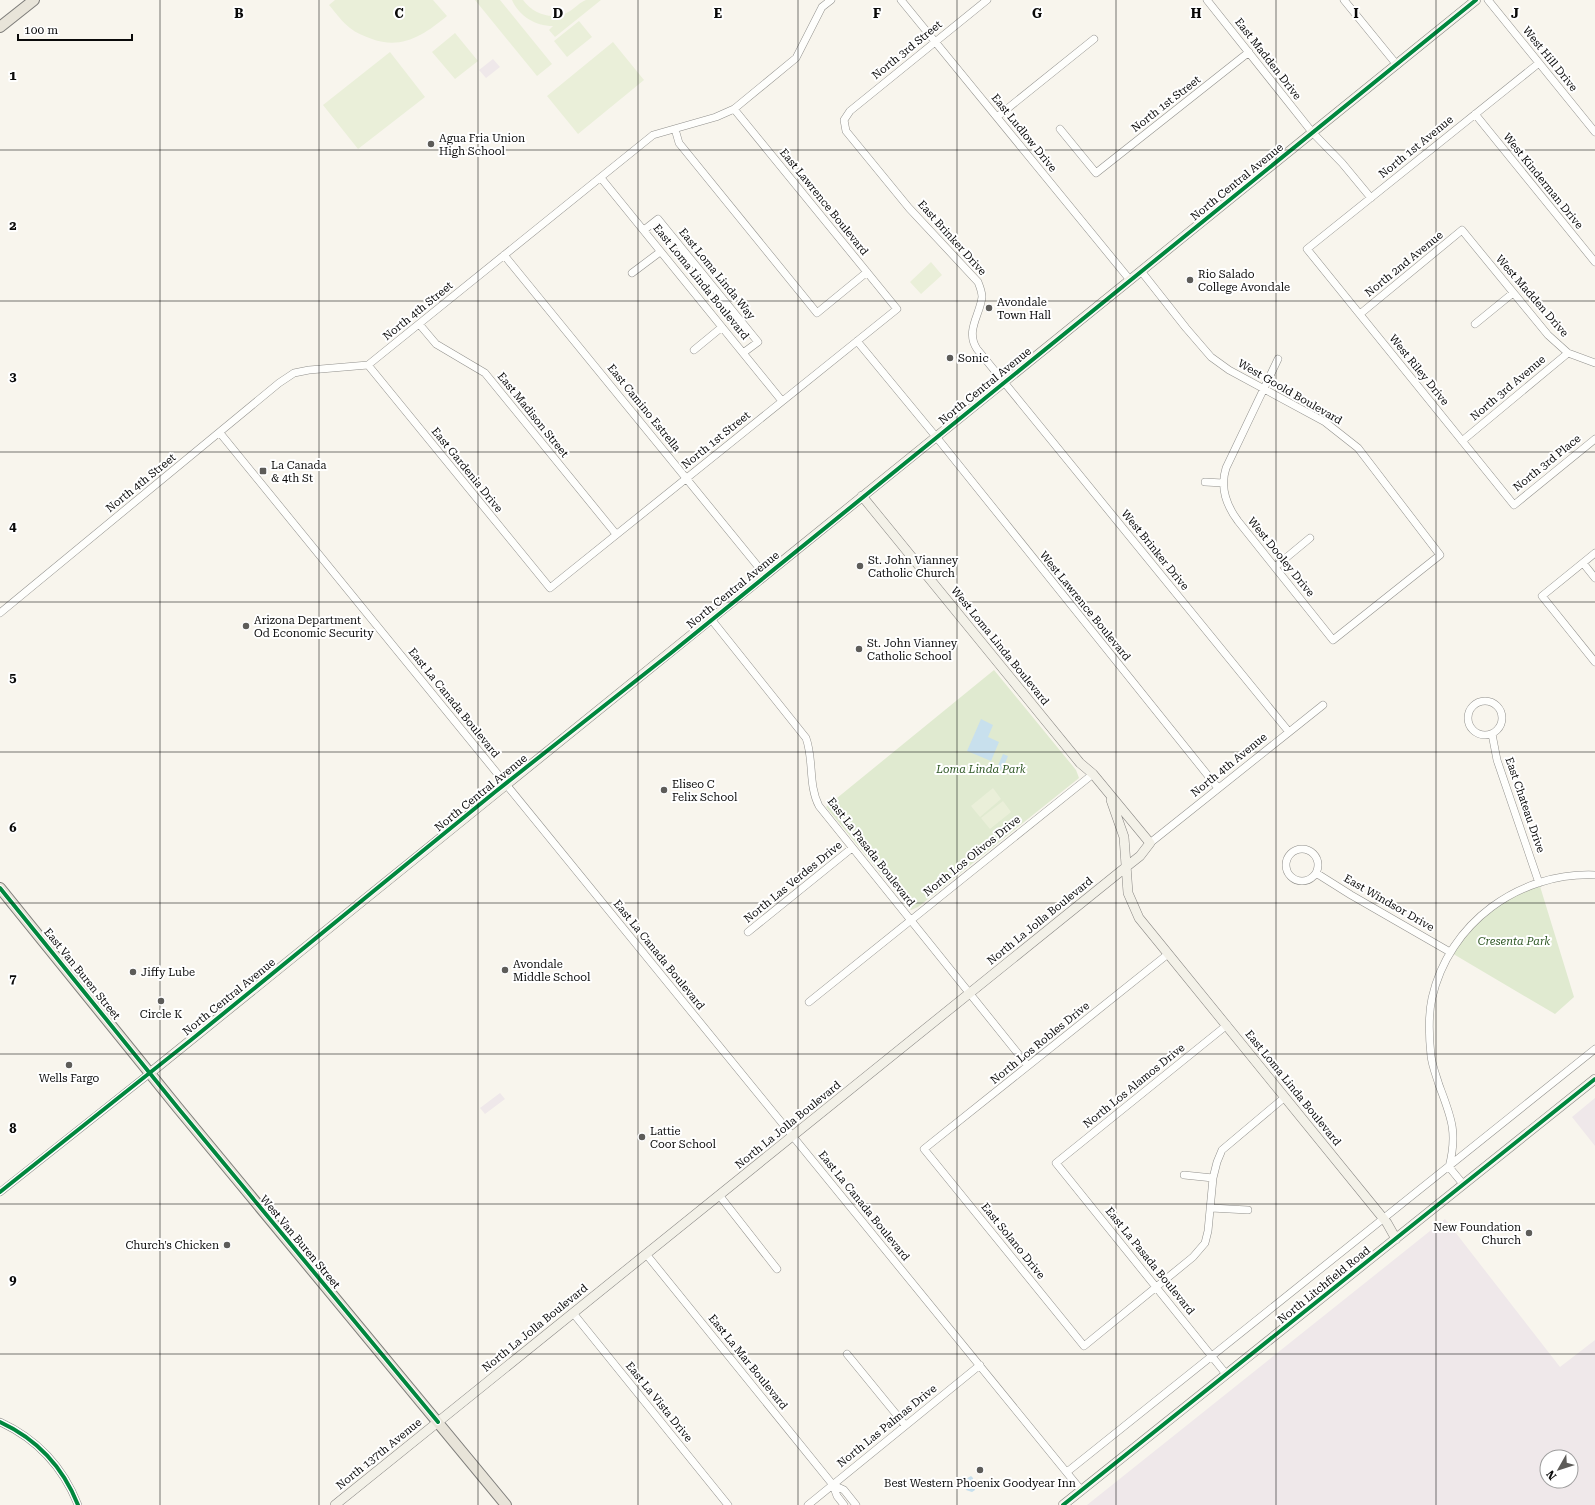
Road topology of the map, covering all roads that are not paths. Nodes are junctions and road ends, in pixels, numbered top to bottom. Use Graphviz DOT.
graph roads {
  1 [pos="34,0"];
  2 [pos="831,0"];
  3 [pos="901,0"];
  4 [pos="987,0"];
  5 [pos="1207,0"];
  6 [pos="1344,0"];
  7 [pos="1476,0"];
  8 [pos="1488,0"];
  9 [pos="0,27"];
  10 [pos="1094,39"];
  11 [pos="935,42"];
  12 [pos="1249,52"];
  13 [pos="1539,62"];
  14 [pos="1397,65"];
  15 [pos="734,109"];
  16 [pos="1475,114"];
  17 [pos="997,117"];
  18 [pos="844,120"];
  19 [pos="675,129"];
  20 [pos="1060,129"];
  21 [pos="1312,132"];
  22 [pos="1595,132"];
  23 [pos="601,178"];
  24 [pos="1371,198"];
  25 [pos="644,230"];
  26 [pos="1462,230"];
  27 [pos="1307,249"];
  28 [pos="660,252"];
  29 [pos="504,255"];
  30 [pos="1595,262"];
  31 [pos="1141,271"];
  32 [pos="867,272"];
  33 [pos="632,273"];
  34 [pos="1130,280"];
  35 [pos="1513,293"];
  36 [pos="897,309"];
  37 [pos="1360,314"];
  38 [pos="1475,324"];
  39 [pos="420,325"];
  40 [pos="722,327"];
  41 [pos="857,341"];
  42 [pos="694,350"];
  43 [pos="743,353"];
  44 [pos="1568,353"];
  45 [pos="1278,360"];
  46 [pos="1595,364"];
  47 [pos="368,365"];
  48 [pos="1004,382"];
  49 [pos="1263,388"];
  50 [pos="782,401"];
  51 [pos="220,432"];
  52 [pos="936,437"];
  53 [pos="1595,439"];
  54 [pos="1462,441"];
  55 [pos="687,478"];
  56 [pos="1205,482"];
  57 [pos="1224,483"];
  58 [pos="862,496"];
  59 [pos="1514,505"];
  60 [pos="616,534"];
  61 [pos="1310,538"];
  62 [pos="1595,554"];
  63 [pos="1583,563"];
  64 [pos="1275,567"];
  65 [pos="765,575"];
  66 [pos="1595,578"];
  67 [pos="550,588"];
  68 [pos="0,613"];
  69 [pos="711,620"];
  70 [pos="1334,640"];
  71 [pos="1595,662"];
  72 [pos="1323,705"];
  73 [pos="1289,732"];
  74 [pos="1492,734"];
  75 [pos="1093,774"];
  76 [pos="506,784"];
  77 [pos="1218,788"];
  78 [pos="1106,790"];
  79 [pos="1150,843"];
  80 [pos="852,848"];
  81 [pos="1126,867"];
  82 [pos="1316,873"];
  83 [pos="1595,875"];
  84 [pos="1539,883"];
  85 [pos="0,888"];
  86 [pos="910,919"];
  87 [pos="748,932"];
  88 [pos="1450,952"];
  89 [pos="1168,954"];
  90 [pos="970,993"];
  91 [pos="809,1002"];
  92 [pos="1227,1025"];
  93 [pos="1594,1051"];
  94 [pos="1028,1066"];
  95 [pos="150,1073"];
  96 [pos="1595,1079"];
  97 [pos="1286,1098"];
  98 [pos="793,1136"];
  99 [pos="924,1149"];
  100 [pos="1056,1163"];
  101 [pos="1449,1167"];
  102 [pos="1184,1175"];
  103 [pos="1214,1178"];
  104 [pos="1463,1184"];
  105 [pos="0,1192"];
  106 [pos="719,1195"];
  107 [pos="1211,1208"];
  108 [pos="1248,1210"];
  109 [pos="1383,1219"];
  110 [pos="1396,1239"];
  111 [pos="646,1254"];
  112 [pos="777,1269"];
  113 [pos="1156,1287"];
  114 [pos="573,1313"];
  115 [pos="847,1354"];
  116 [pos="1212,1356"];
  117 [pos="980,1365"];
  118 [pos="1226,1374"];
  119 [pos="0,1422"];
  120 [pos="438,1422"];
  121 [pos="906,1426"];
  122 [pos="1067,1472"];
  123 [pos="833,1485"];
  124 [pos="1082,1490"];
  125 [pos="78,1505"];
  126 [pos="335,1505"];
  127 [pos="506,1505"];
  128 [pos="728,1505"];
  129 [pos="808,1505"];
  130 [pos="844,1505"];
  131 [pos="856,1505"];
  132 [pos="1063,1505"];
  1 -- 9 [label="main road"];
  2 -- 15 [label="street, North 4th Street"];
  3 -- 11 [label="street, East Ludlow Drive"];
  4 -- 11 [label="street, North 3rd Street"];
  5 -- 12 [label="street, East Madden Drive"];
  6 -- 14 [label="street"];
  7 -- 14 [label="street, North Central Avenue"];
  8 -- 13 [label="street, West Hill Drive"];
  10 -- 17 [label="street"];
  11 -- 17 [label="street, East Ludlow Drive"];
  11 -- 18 [label="street, North 3rd Street"];
  12 -- 20 [label="street, North 1st Street"];
  12 -- 21 [label="street, East Madden Drive"];
  13 -- 16 [label="street, North 1st Avenue"];
  13 -- 22 [label="street, West Hill Drive"];
  14 -- 21 [label="street, North Central Avenue"];
  15 -- 19 [label="street, North 4th Street"];
  15 -- 32 [label="street, East Lawrence Boulevard"];
  16 -- 24 [label="street, North 1st Avenue"];
  16 -- 30 [label="street, West Kinderman Drive"];
  17 -- 34 [label="street, East Ludlow Drive"];
  18 -- 48 [label="street, East Brinker Drive"];
  19 -- 23 [label="street, North 4th Street"];
  19 -- 32 [label="street"];
  21 -- 24 [label="street"];
  21 -- 31 [label="street, North Central Avenue"];
  23 -- 25 [label="street, East Loma Linda Boulevard"];
  23 -- 29 [label="street, North 4th Street"];
  24 -- 27 [label="street, North 1st Avenue"];
  25 -- 28 [label="street, East Loma Linda Boulevard"];
  25 -- 43 [label="street, East Loma Linda Way"];
  26 -- 35 [label="street, West Madden Drive"];
  26 -- 37 [label="street, North 2nd Avenue"];
  27 -- 37 [label="street, West Riley Drive"];
  28 -- 33 [label="street"];
  28 -- 40 [label="street, East Loma Linda Boulevard"];
  29 -- 39 [label="street, North 4th Street"];
  29 -- 55 [label="street, East Camino Estrella"];
  31 -- 34 [label="street, North Central Avenue"];
  31 -- 49 [label="street, West Goold Boulevard"];
  32 -- 36 [label="street, East Lawrence Boulevard"];
  34 -- 48 [label="street, North Central Avenue"];
  35 -- 38 [label="street"];
  35 -- 44 [label="street, West Madden Drive"];
  36 -- 41 [label="street, North 1st Street"];
  37 -- 54 [label="street, West Riley Drive"];
  39 -- 47 [label="street, North 4th Street"];
  39 -- 60 [label="street, East Madison Street"];
  40 -- 42 [label="street"];
  40 -- 43 [label="street, East Loma Linda Boulevard"];
  41 -- 50 [label="street, North 1st Street"];
  41 -- 52 [label="street"];
  43 -- 50 [label="street, East Loma Linda Boulevard"];
  44 -- 46 [label="street, West Madden Drive"];
  44 -- 54 [label="street, North 3rd Avenue"];
  45 -- 49 [label="street"];
  47 -- 51 [label="street, North 4th Street"];
  47 -- 67 [label="street, East Gardenia Drive"];
  48 -- 52 [label="street, North Central Avenue"];
  48 -- 73 [label="street, West Brinker Drive"];
  49 -- 57 [label="street"];
  49 -- 70 [label="street, West Goold Boulevard"];
  50 -- 55 [label="street, North 1st Street"];
  51 -- 68 [label="street, North 4th Street"];
  51 -- 76 [label="street, East La Canada Boulevard"];
  52 -- 58 [label="street, North Central Avenue"];
  52 -- 77 [label="street, West Lawrence Boulevard"];
  53 -- 59 [label="street, North 3rd Place"];
  54 -- 59 [label="street, West Riley Drive"];
  55 -- 60 [label="street, North 1st Street"];
  55 -- 65 [label="street, East Camino Estrella"];
  56 -- 57 [label="street"];
  57 -- 64 [label="street, West Dooley Drive"];
  58 -- 65 [label="street, North Central Avenue"];
  58 -- 75 [label="street, West Loma Linda Boulevard"];
  60 -- 67 [label="street, North 1st Street"];
  61 -- 64 [label="street"];
  62 -- 63 [label="street"];
  63 -- 66 [label="street"];
  63 -- 71 [label="street"];
  64 -- 70 [label="street, West Dooley Drive"];
  65 -- 69 [label="street, North Central Avenue"];
  69 -- 76 [label="street, North Central Avenue"];
  69 -- 80 [label="street, East La Pasada Boulevard"];
  72 -- 73 [label="street, North 4th Avenue"];
  73 -- 77 [label="street, North 4th Avenue"];
  74 -- 74 [label="street"];
  74 -- 84 [label="street, East Chateau Drive"];
  75 -- 78 [label="street, West Loma Linda Boulevard"];
  75 -- 86 [label="street, North Los Olivos Drive"];
  76 -- 95 [label="street, North Central Avenue"];
  76 -- 98 [label="street, East La Canada Boulevard"];
  77 -- 79 [label="street, North 4th Avenue"];
  78 -- 79 [label="street, West Loma Linda Boulevard"];
  78 -- 81 [label="street, West Loma Linda Boulevard"];
  79 -- 81 [label="street, North La Jolla Boulevard"];
  80 -- 86 [label="street, East La Pasada Boulevard"];
  80 -- 87 [label="street, North Las Verdes Drive"];
  81 -- 89 [label="street, West Loma Linda Boulevard"];
  81 -- 90 [label="street, North La Jolla Boulevard"];
  82 -- 82 [label="street"];
  82 -- 88 [label="street, East Windsor Drive"];
  83 -- 84 [label="street"];
  84 -- 88 [label="street"];
  85 -- 95 [label="main road, East Van Buren Street"];
  86 -- 90 [label="street, East La Pasada Boulevard"];
  86 -- 91 [label="street, North Los Olivos Drive"];
  88 -- 101 [label="street"];
  89 -- 92 [label="street, East Loma Linda Boulevard"];
  89 -- 94 [label="street, North Los Robles Drive"];
  90 -- 94 [label="street, East La Pasada Boulevard"];
  90 -- 98 [label="street, North La Jolla Boulevard"];
  92 -- 97 [label="street, East Loma Linda Boulevard"];
  92 -- 100 [label="street, North Los Alamos Drive"];
  93 -- 101 [label="street, North Litchfield Road"];
  94 -- 99 [label="street, North Los Robles Drive"];
  95 -- 105 [label="street, North Central Avenue"];
  95 -- 120 [label="main road, West Van Buren Street"];
  96 -- 104 [label="street, North Litchfield Road"];
  97 -- 103 [label="street"];
  97 -- 109 [label="street, East Loma Linda Boulevard"];
  98 -- 106 [label="street, North La Jolla Boulevard"];
  98 -- 117 [label="street, East La Canada Boulevard"];
  99 -- 113 [label="street, East Solano Drive"];
  100 -- 113 [label="street, East La Pasada Boulevard"];
  101 -- 104 [label="street"];
  101 -- 109 [label="street, North Litchfield Road"];
  102 -- 103 [label="street"];
  103 -- 107 [label="street"];
  104 -- 110 [label="street, North Litchfield Road"];
  106 -- 111 [label="street, North La Jolla Boulevard"];
  106 -- 112 [label="street"];
  107 -- 108 [label="street"];
  107 -- 113 [label="street"];
  109 -- 110 [label="street, East Loma Linda Boulevard"];
  109 -- 116 [label="street, North Litchfield Road"];
  110 -- 118 [label="street, North Litchfield Road"];
  111 -- 114 [label="street, North La Jolla Boulevard"];
  111 -- 123 [label="street, East La Mar Boulevard"];
  113 -- 116 [label="street, East La Pasada Boulevard"];
  114 -- 120 [label="street, North La Jolla Boulevard"];
  114 -- 128 [label="street, East La Vista Drive"];
  115 -- 121 [label="street"];
  116 -- 118 [label="street, East La Pasada Boulevard"];
  116 -- 122 [label="street, North Litchfield Road"];
  117 -- 121 [label="street, North Las Palmas Drive"];
  117 -- 122 [label="street, East La Canada Boulevard"];
  118 -- 124 [label="street, North Litchfield Road"];
  119 -- 125 [label="street"];
  120 -- 126 [label="street, North 137th Avenue"];
  120 -- 127 [label="main road, West Van Buren Street"];
  121 -- 123 [label="street, North Las Palmas Drive"];
  122 -- 124 [label="street, East La Canada Boulevard"];
  123 -- 129 [label="street, North Las Palmas Drive"];
  123 -- 130 [label="street, East La Mar Boulevard"];
  123 -- 131 [label="street, East La Mar Boulevard"];
  124 -- 132 [label="street, North Litchfield Road"];
}
